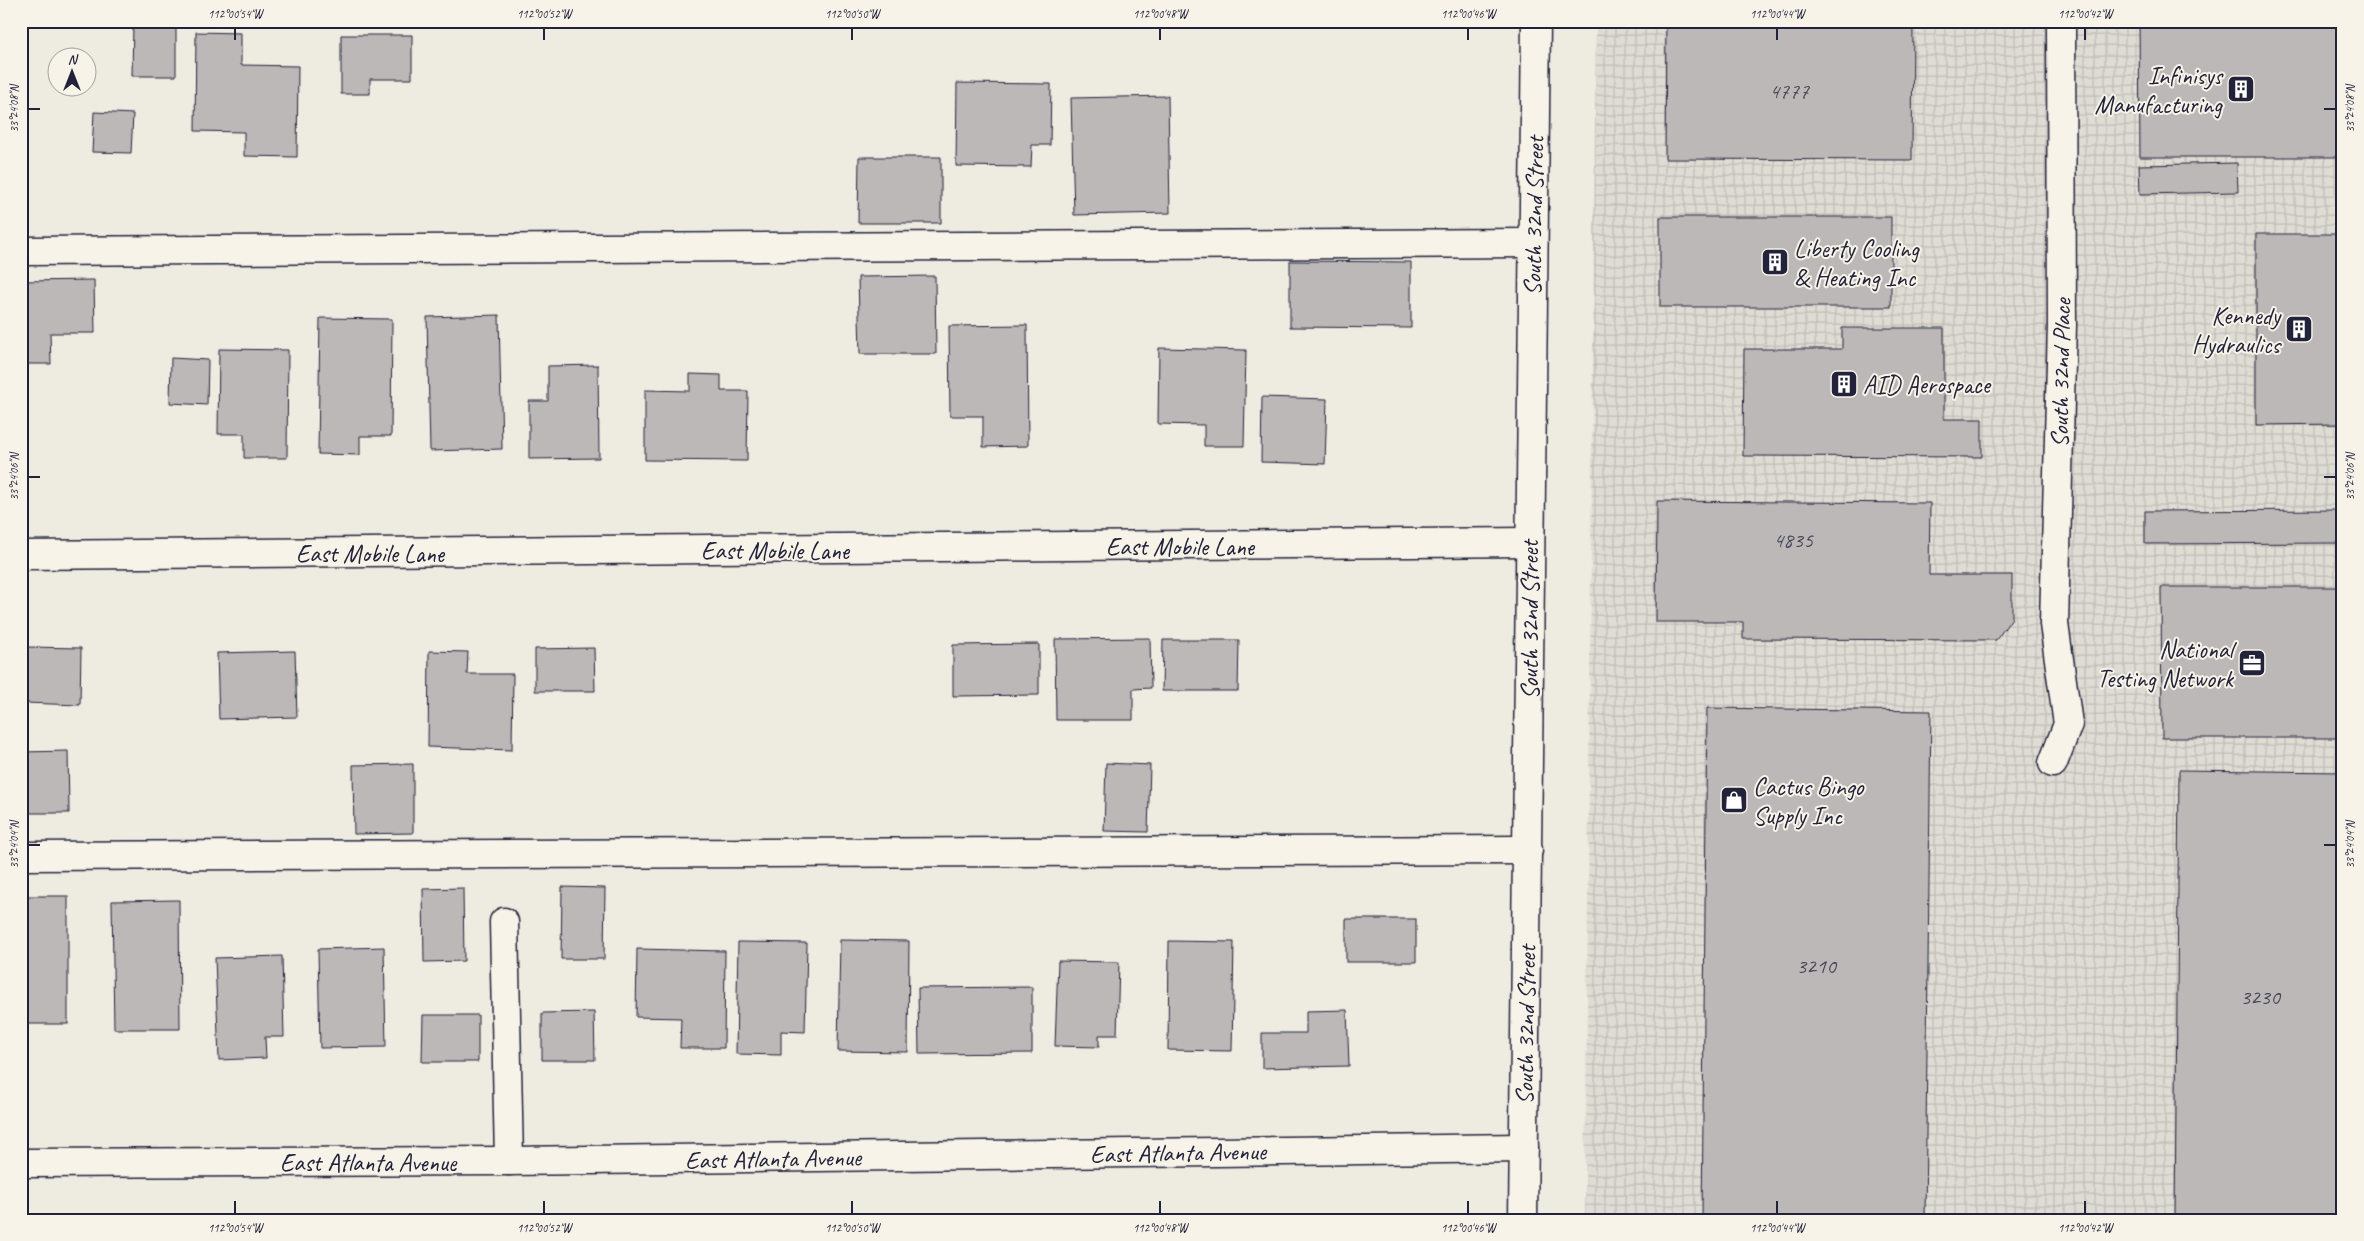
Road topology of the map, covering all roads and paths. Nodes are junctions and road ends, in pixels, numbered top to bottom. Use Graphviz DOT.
graph roads {
  1 [pos="1536,21"];
  2 [pos="2061,21"];
  3 [pos="1533,243"];
  4 [pos="21,251"];
  5 [pos="1529,542"];
  6 [pos="21,556"];
  7 [pos="2053,763"];
  8 [pos="1528,850"];
  9 [pos="21,856"];
  10 [pos="504,922"];
  11 [pos="1524,1148"];
  12 [pos="509,1161"];
  13 [pos="21,1163"];
  14 [pos="1523,1220"];
  1 -- 3 [label="street, South 32nd Street"];
  2 -- 7 [label="street, South 32nd Place"];
  3 -- 4 [label="street"];
  3 -- 5 [label="street, South 32nd Street"];
  5 -- 6 [label="street, East Mobile Lane"];
  5 -- 8 [label="street, South 32nd Street"];
  8 -- 9 [label="street"];
  8 -- 11 [label="street, South 32nd Street"];
  10 -- 12 [label="street"];
  11 -- 12 [label="street, East Atlanta Avenue"];
  11 -- 14 [label="street, South 32nd Street"];
  12 -- 13 [label="street, East Atlanta Avenue"];
}
